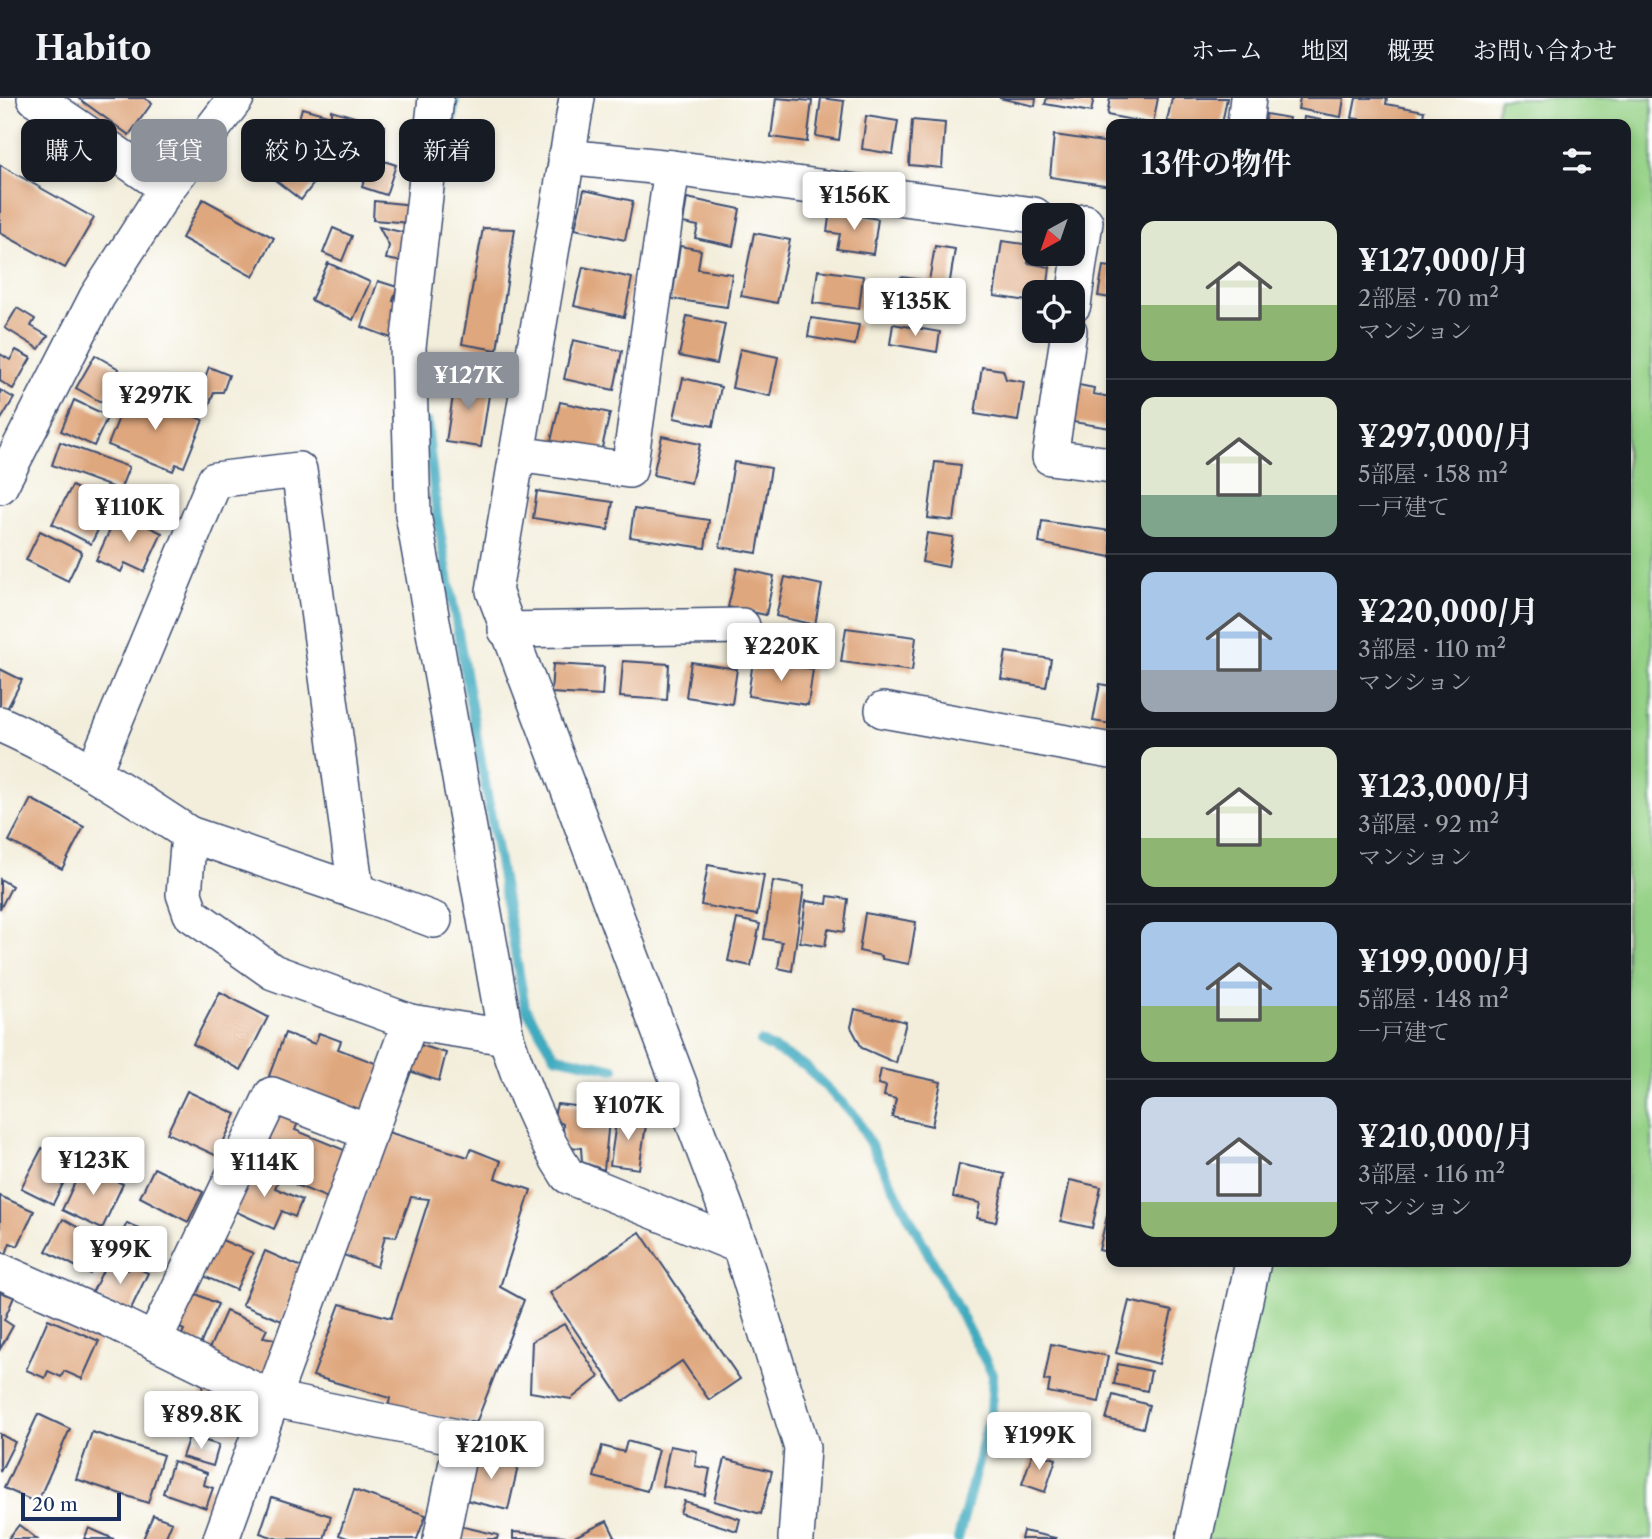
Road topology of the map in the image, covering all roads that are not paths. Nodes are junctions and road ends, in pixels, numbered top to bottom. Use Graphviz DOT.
graph roads {
  1 [pos="35,98"];
  2 [pos="236,98"];
  3 [pos="436,98"];
  4 [pos="577,98"];
  5 [pos="1248,98"];
  6 [pos="1246,119"];
  7 [pos="566,157"];
  8 [pos="672,168"];
  9 [pos="167,188"];
  10 [pos="1022,213"];
  11 [pos="1090,222"];
  12 [pos="1078,280"];
  13 [pos="1067,343"];
  14 [pos="517,454"];
  15 [pos="1106,464"];
  16 [pos="0,486"];
  17 [pos="742,626"];
  18 [pos="506,629"];
  19 [pos="883,710"];
  20 [pos="0,724"];
  21 [pos="1106,750"];
  22 [pos="94,771"];
  23 [pos="189,834"];
  24 [pos="356,891"];
  25 [pos="434,920"];
  26 [pos="410,1023"];
  27 [pos="506,1037"];
  28 [pos="370,1133"];
  29 [pos="740,1246"];
  30 [pos="1252,1267"];
  31 [pos="0,1271"];
  32 [pos="154,1341"];
  33 [pos="273,1399"];
  34 [pos="221,1539"];
  35 [pos="441,1539"];
  36 [pos="796,1539"];
  37 [pos="1194,1539"];
  1 -- 9 [label="street"];
  2 -- 9 [label="street"];
  3 -- 27 [label="street"];
  4 -- 7 [label="street"];
  5 -- 6 [label="street"];
  7 -- 8 [label="street"];
  7 -- 14 [label="street"];
  8 -- 10 [label="street"];
  8 -- 14 [label="street"];
  9 -- 16 [label="street"];
  11 -- 12 [label="street"];
  13 -- 15 [label="street"];
  14 -- 18 [label="street"];
  17 -- 18 [label="street"];
  18 -- 29 [label="street"];
  19 -- 21 [label="street"];
  20 -- 22 [label="street"];
  22 -- 23 [label="street"];
  22 -- 24 [label="street"];
  23 -- 24 [label="street"];
  23 -- 26 [label="street"];
  24 -- 25 [label="street"];
  26 -- 27 [label="street"];
  26 -- 28 [label="street"];
  27 -- 29 [label="street"];
  28 -- 32 [label="street"];
  28 -- 33 [label="street"];
  29 -- 36 [label="street"];
  30 -- 37 [label="street"];
  31 -- 32 [label="street"];
  32 -- 33 [label="street"];
  33 -- 34 [label="street"];
  33 -- 35 [label="street"];
}
